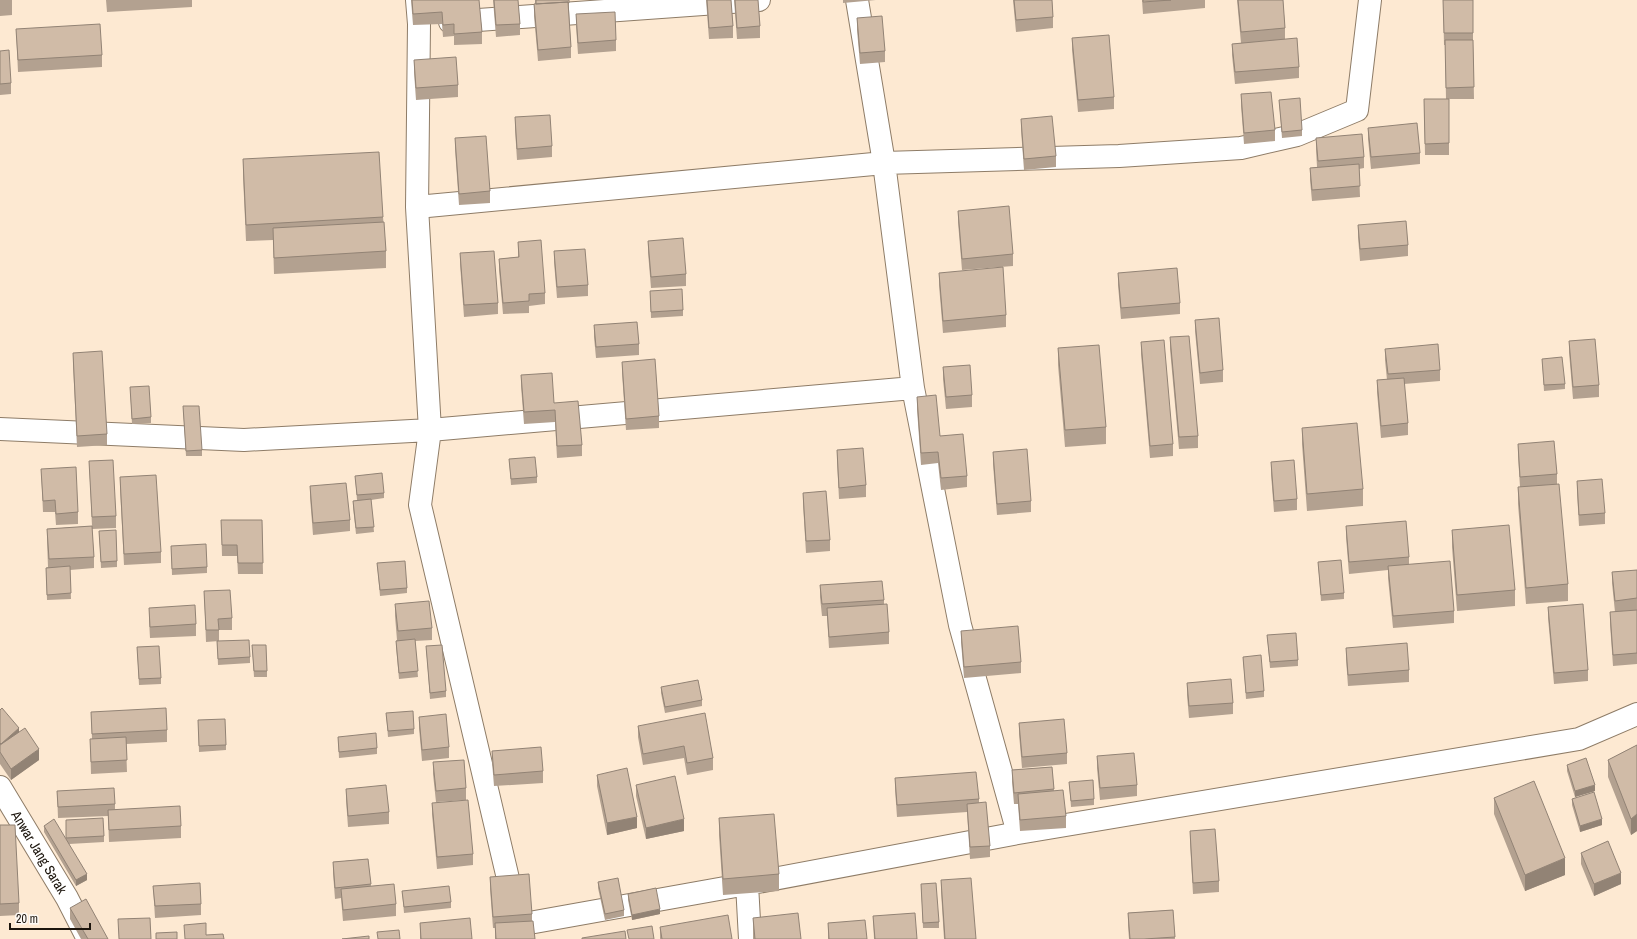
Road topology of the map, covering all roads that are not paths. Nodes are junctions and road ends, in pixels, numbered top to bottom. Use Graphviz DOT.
graph roads {
  1 [pos="417,0"];
  2 [pos="759,0"];
  3 [pos="857,0"];
  4 [pos="1370,0"];
  5 [pos="419,24"];
  6 [pos="884,163"];
  7 [pos="417,207"];
  8 [pos="913,388"];
  9 [pos="0,429"];
  10 [pos="430,430"];
  11 [pos="1637,714"];
  12 [pos="0,787"];
  13 [pos="1018,832"];
  14 [pos="747,884"];
  15 [pos="519,932"];
  16 [pos="88,939"];
  17 [pos="750,939"];
  1 -- 5 [label="street"];
  2 -- 5 [label="street"];
  3 -- 6 [label="street"];
  4 -- 6 [label="street"];
  5 -- 7 [label="street"];
  6 -- 7 [label="street"];
  6 -- 8 [label="street"];
  7 -- 10 [label="street"];
  8 -- 10 [label="street"];
  8 -- 13 [label="street"];
  9 -- 10 [label="street"];
  10 -- 15 [label="street"];
  11 -- 13 [label="street"];
  12 -- 16 [label="street, Anwar Jang Sarak"];
  13 -- 14 [label="street"];
  14 -- 15 [label="street"];
  14 -- 17 [label="street"];
}
